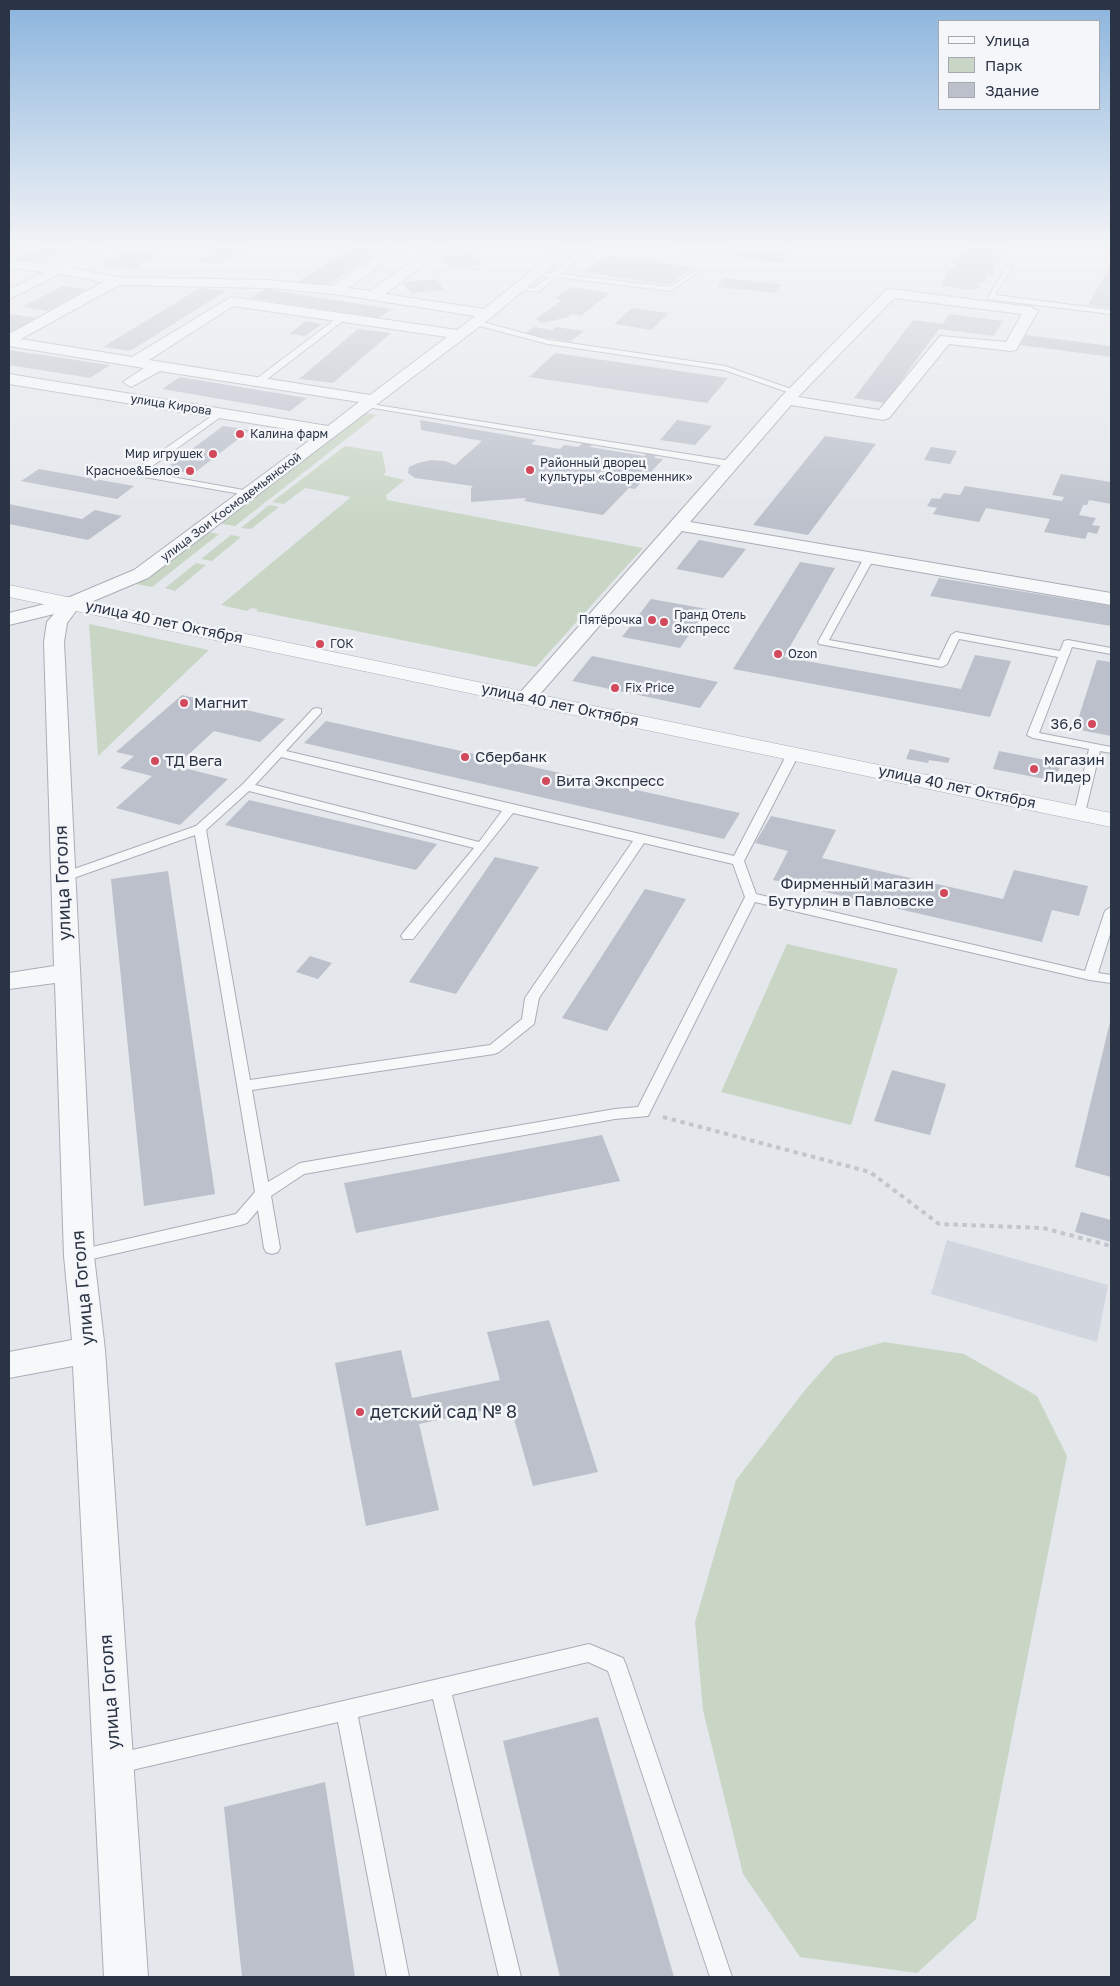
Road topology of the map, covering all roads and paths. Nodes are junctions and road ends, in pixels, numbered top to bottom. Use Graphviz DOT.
graph roads {
  1 [pos="171,339"];
  2 [pos="316,339"];
  3 [pos="452,339"];
  4 [pos="539,339"];
  5 [pos="847,339"];
  6 [pos="1016,339"];
  7 [pos="9,341"];
  8 [pos="135,362"];
  9 [pos="158,366"];
  10 [pos="9,379"];
  11 [pos="259,382"];
  12 [pos="111,395"];
  13 [pos="791,396"];
  14 [pos="370,402"];
  15 [pos="222,413"];
  16 [pos="332,431"];
  17 [pos="731,464"];
  18 [pos="248,494"];
  19 [pos="678,525"];
  20 [pos="869,558"];
  21 [pos="9,591"];
  22 [pos="1111,598"];
  23 [pos="72,603"];
  24 [pos="9,620"];
  25 [pos="1111,651"];
  26 [pos="1064,655"];
  27 [pos="526,698"];
  28 [pos="317,711"];
  29 [pos="1095,747"];
  30 [pos="1111,750"];
  31 [pos="279,753"];
  32 [pos="793,754"];
  33 [pos="247,787"];
  34 [pos="510,809"];
  35 [pos="1080,814"];
  36 [pos="1111,820"];
  37 [pos="200,829"];
  38 [pos="641,838"];
  39 [pos="482,846"];
  40 [pos="738,861"];
  41 [pos="64,877"];
  42 [pos="750,897"];
  43 [pos="1111,911"];
  44 [pos="408,936"];
  45 [pos="66,973"];
  46 [pos="1090,976"];
  47 [pos="1111,978"];
  48 [pos="9,980"];
  49 [pos="245,1086"];
  50 [pos="643,1112"];
  51 [pos="263,1193"];
  52 [pos="1111,1246"];
  53 [pos="272,1248"];
  54 [pos="79,1256"];
  55 [pos="89,1350"];
  56 [pos="9,1365"];
  57 [pos="440,1688"];
  58 [pos="346,1710"];
  59 [pos="114,1764"];
  60 [pos="126,1977"];
  61 [pos="398,1977"];
  62 [pos="510,1977"];
  63 [pos="721,1977"];
  1 -- 8 [label="street"];
  2 -- 11 [label="lane"];
  3 -- 14 [label="street, улица Зои Космодемьянской"];
  4 -- 13 [label="lane"];
  5 -- 13 [label="street"];
  6 -- 13 [label="street"];
  7 -- 8 [label="street"];
  8 -- 9 [label="street"];
  9 -- 11 [label="street"];
  9 -- 12 [label="street"];
  10 -- 12 [label="street, улица Кирова"];
  11 -- 14 [label="street"];
  12 -- 15 [label="street, улица Кирова"];
  13 -- 17 [label="street"];
  14 -- 16 [label="street, улица Зои Космодемьянской"];
  14 -- 17 [label="lane"];
  15 -- 16 [label="street, улица Кирова"];
  15 -- 18 [label="lane"];
  16 -- 18 [label="street, улица Зои Космодемьянской"];
  17 -- 19 [label="street"];
  18 -- 23 [label="street, улица Зои Космодемьянской"];
  19 -- 20 [label="street"];
  19 -- 27 [label="street"];
  20 -- 22 [label="street"];
  20 -- 26 [label="lane"];
  21 -- 23 [label="street, улица 40 лет Октября"];
  23 -- 24 [label="street, улица Зои Космодемьянской"];
  23 -- 27 [label="street, улица 40 лет Октября"];
  23 -- 41 [label="street, улица Гоголя"];
  25 -- 26 [label="lane"];
  26 -- 29 [label="lane"];
  27 -- 32 [label="street, улица 40 лет Октября"];
  28 -- 31 [label="lane"];
  29 -- 30 [label="lane"];
  29 -- 35 [label="lane"];
  31 -- 33 [label="lane"];
  31 -- 34 [label="lane"];
  32 -- 35 [label="street, улица 40 лет Октября"];
  32 -- 40 [label="lane"];
  33 -- 37 [label="lane"];
  33 -- 39 [label="lane"];
  34 -- 38 [label="lane"];
  34 -- 39 [label="lane"];
  35 -- 36 [label="street, улица 40 лет Октября"];
  37 -- 41 [label="lane"];
  37 -- 49 [label="lane"];
  38 -- 40 [label="lane"];
  38 -- 49 [label="lane"];
  39 -- 44 [label="lane"];
  40 -- 42 [label="lane"];
  41 -- 45 [label="street, улица Гоголя"];
  42 -- 46 [label="lane"];
  42 -- 50 [label="lane"];
  43 -- 46 [label="lane"];
  45 -- 48 [label="street"];
  45 -- 54 [label="street, улица Гоголя"];
  46 -- 47 [label="lane"];
  49 -- 51 [label="lane"];
  50 -- 51 [label="lane"];
  50 -- 52 [label="path"];
  51 -- 53 [label="lane"];
  51 -- 54 [label="lane"];
  54 -- 55 [label="street, улица Гоголя"];
  55 -- 56 [label="street"];
  55 -- 59 [label="street, улица Гоголя"];
  57 -- 58 [label="lane"];
  57 -- 62 [label="lane"];
  57 -- 63 [label="lane"];
  58 -- 59 [label="lane"];
  58 -- 61 [label="lane"];
  59 -- 60 [label="street, улица Гоголя"];
}
